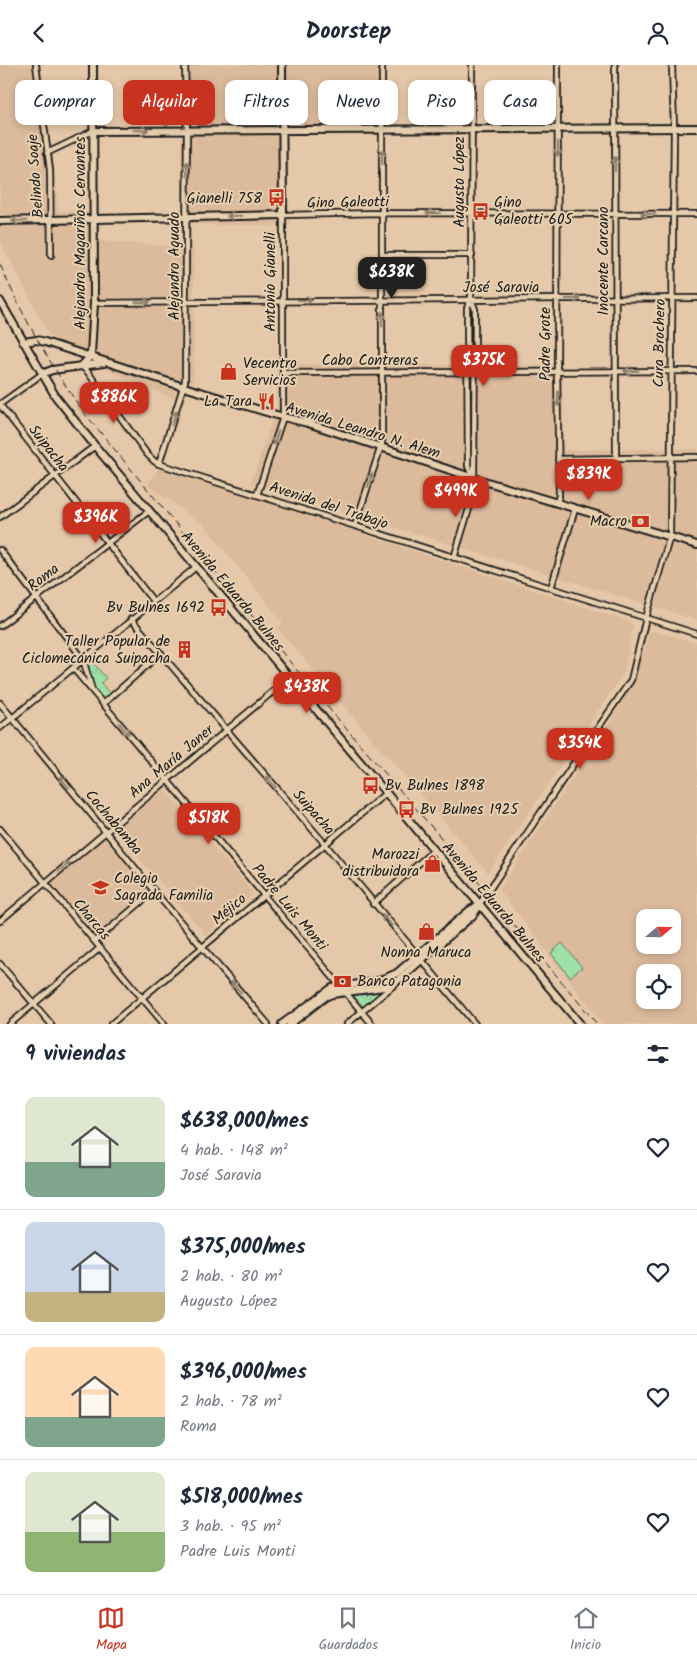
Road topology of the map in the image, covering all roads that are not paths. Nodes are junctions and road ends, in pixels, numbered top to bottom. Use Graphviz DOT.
graph roads {
  1 [pos="36,65"];
  2 [pos="93,65"];
  3 [pos="185,65"];
  4 [pos="282,65"];
  5 [pos="382,65"];
  6 [pos="472,65"];
  7 [pos="558,65"];
  8 [pos="615,65"];
  9 [pos="672,65"];
  10 [pos="382,128"];
  11 [pos="472,128"];
  12 [pos="558,128"];
  13 [pos="615,128"];
  14 [pos="674,128"];
  15 [pos="697,128"];
  16 [pos="282,129"];
  17 [pos="187,130"];
  18 [pos="93,131"];
  19 [pos="47,153"];
  20 [pos="382,213"];
  21 [pos="472,213"];
  22 [pos="558,214"];
  23 [pos="616,214"];
  24 [pos="673,214"];
  25 [pos="697,214"];
  26 [pos="283,215"];
  27 [pos="187,217"];
  28 [pos="93,219"];
  29 [pos="51,220"];
  30 [pos="0,221"];
  31 [pos="51,255"];
  32 [pos="382,255"];
  33 [pos="472,255"];
  34 [pos="672,298"];
  35 [pos="697,298"];
  36 [pos="472,299"];
  37 [pos="558,299"];
  38 [pos="616,299"];
  39 [pos="382,300"];
  40 [pos="0,301"];
  41 [pos="283,301"];
  42 [pos="187,302"];
  43 [pos="94,303"];
  44 [pos="23,342"];
  45 [pos="91,356"];
  46 [pos="108,363"];
  47 [pos="81,366"];
  48 [pos="468,371"];
  49 [pos="474,371"];
  50 [pos="557,371"];
  51 [pos="616,371"];
  52 [pos="671,371"];
  53 [pos="697,371"];
  54 [pos="382,372"];
  55 [pos="283,373"];
  56 [pos="42,374"];
  57 [pos="184,387"];
  58 [pos="0,404"];
  59 [pos="282,417"];
  60 [pos="95,445"];
  61 [pos="381,448"];
  62 [pos="670,457"];
  63 [pos="697,457"];
  64 [pos="616,458"];
  65 [pos="558,459"];
  66 [pos="159,464"];
  67 [pos="54,476"];
  68 [pos="474,478"];
  69 [pos="257,495"];
  70 [pos="557,503"];
  71 [pos="576,509"];
  72 [pos="149,511"];
  73 [pos="0,517"];
  74 [pos="355,526"];
  75 [pos="670,536"];
  76 [pos="107,543"];
  77 [pos="697,545"];
  78 [pos="0,550"];
  79 [pos="454,558"];
  80 [pos="196,567"];
  81 [pos="550,588"];
  82 [pos="37,598"];
  83 [pos="153,601"];
  84 [pos="646,618"];
  85 [pos="131,619"];
  86 [pos="0,626"];
  87 [pos="697,634"];
  88 [pos="161,653"];
  89 [pos="84,659"];
  90 [pos="73,668"];
  91 [pos="290,677"];
  92 [pos="93,692"];
  93 [pos="0,703"];
  94 [pos="103,704"];
  95 [pos="12,719"];
  96 [pos="0,728"];
  97 [pos="226,730"];
  98 [pos="167,780"];
  99 [pos="386,793"];
  100 [pos="0,829"];
  101 [pos="106,832"];
  102 [pos="326,844"];
  103 [pos="434,850"];
  104 [pos="45,883"];
  105 [pos="154,891"];
  106 [pos="265,895"];
  107 [pos="374,904"];
  108 [pos="479,905"];
  109 [pos="0,921"];
  110 [pos="95,941"];
  111 [pos="100,948"];
  112 [pos="202,948"];
  113 [pos="419,958"];
  114 [pos="0,964"];
  115 [pos="402,978"];
  116 [pos="380,984"];
  117 [pos="340,985"];
  118 [pos="345,992"];
  119 [pos="382,995"];
  120 [pos="142,998"];
  121 [pos="35,1004"];
  122 [pos="362,1012"];
  123 [pos="10,1024"];
  124 [pos="52,1024"];
  125 [pos="111,1024"];
  126 [pos="164,1024"];
  127 [pos="268,1024"];
  128 [pos="282,1024"];
  129 [pos="290,1024"];
  130 [pos="347,1024"];
  131 [pos="372,1024"];
  132 [pos="475,1024"];
  133 [pos="580,1024"];
  1 -- 19 [label="street, Belindo Soaje"];
  2 -- 18 [label="main road, Alejandro Magariños Cervantes"];
  3 -- 17 [label="street, Alejandro Aguado"];
  4 -- 16 [label="main road, Antonio Gianelli"];
  5 -- 10 [label="street"];
  6 -- 11 [label="street, Augusto López"];
  7 -- 12 [label="street, Padre Grote"];
  8 -- 13 [label="street, Inocente Carcano"];
  9 -- 14 [label="street, Cura Brochero"];
  10 -- 11 [label="main road"];
  10 -- 16 [label="main road"];
  20 -- 10 [label="street, one-way"];
  11 -- 12 [label="main road"];
  11 -- 21 [label="street, Augusto López"];
  12 -- 13 [label="main road"];
  12 -- 22 [label="street, Padre Grote, one-way"];
  13 -- 14 [label="main road"];
  23 -- 13 [label="street, Inocente Carcano, one-way"];
  14 -- 15 [label="main road"];
  14 -- 24 [label="street, Cura Brochero"];
  16 -- 17 [label="main road"];
  16 -- 26 [label="main road, Antonio Gianelli"];
  18 -- 17 [label="main road, one-way"];
  27 -- 17 [label="street, Alejandro Aguado, one-way"];
  18 -- 19 [label="street"];
  18 -- 28 [label="main road, Alejandro Magariños Cervantes"];
  19 -- 29 [label="street, Belindo Soaje"];
  21 -- 20 [label="street, Gino Galeotti, one-way"];
  20 -- 26 [label="street, Gino Galeotti"];
  20 -- 32 [label="street"];
  21 -- 22 [label="street, Gino Galeotti"];
  21 -- 33 [label="street, Augusto López"];
  22 -- 23 [label="street, Gino Galeotti"];
  22 -- 37 [label="street, Padre Grote"];
  24 -- 23 [label="street, Gino Galeotti, one-way"];
  23 -- 38 [label="street, Inocente Carcano"];
  24 -- 25 [label="street, Gino Galeotti"];
  24 -- 34 [label="street, Cura Brochero"];
  26 -- 27 [label="main road, Gino Galeotti, one-way"];
  26 -- 41 [label="street, Antonio Gianelli"];
  27 -- 28 [label="main road, Gino Galeotti"];
  27 -- 42 [label="street, Alejandro Aguado"];
  28 -- 29 [label="main road, Gino Galeotti"];
  28 -- 43 [label="main road, Alejandro Magariños Cervantes"];
  29 -- 30 [label="main road, Gino Galeotti, one-way"];
  29 -- 31 [label="street, Belindo Soaje"];
  32 -- 33 [label="street"];
  32 -- 39 [label="street"];
  33 -- 36 [label="street, Augusto López"];
  34 -- 35 [label="street, José Saravia"];
  34 -- 38 [label="street, José Saravia"];
  34 -- 52 [label="street, Cura Brochero"];
  36 -- 37 [label="street, José Saravia"];
  36 -- 39 [label="street, José Saravia"];
  36 -- 48 [label="street, Augusto López"];
  36 -- 49 [label="street, Augusto López"];
  37 -- 38 [label="street, José Saravia, one-way"];
  37 -- 50 [label="street, Padre Grote"];
  38 -- 51 [label="street, Inocente Carcano"];
  41 -- 39 [label="street, José Saravia, one-way"];
  54 -- 39 [label="street, one-way"];
  40 -- 44 [label="main road, Avenida Eduardo Bulnes"];
  41 -- 42 [label="street, José Saravia"];
  41 -- 55 [label="street, Antonio Gianelli"];
  43 -- 42 [label="street, José Saravia, one-way"];
  42 -- 57 [label="street, Alejandro Aguado"];
  43 -- 45 [label="main road, Alejandro Magariños Cervantes"];
  44 -- 45 [label="main road, Avenida Leandro N. Alem"];
  44 -- 56 [label="main road, Avenida Eduardo Bulnes"];
  45 -- 46 [label="main road, Avenida Leandro N. Alem"];
  45 -- 47 [label="main road"];
  46 -- 47 [label="main road, Avenida Leandro N. Alem"];
  46 -- 57 [label="main road, Avenida Leandro N. Alem"];
  47 -- 56 [label="main road, Avenida Leandro N. Alem"];
  47 -- 66 [label="street, Avenida del Trabajo"];
  48 -- 49 [label="street, Cabo Contreras"];
  48 -- 54 [label="street, Cabo Contreras"];
  48 -- 68 [label="street, Augusto López"];
  49 -- 50 [label="street, Cabo Contreras"];
  49 -- 68 [label="street, Augusto López"];
  50 -- 51 [label="street, Cabo Contreras"];
  50 -- 65 [label="street, Padre Grote, one-way"];
  52 -- 51 [label="street, Cabo Contreras, one-way"];
  51 -- 64 [label="street, Inocente Carcano"];
  52 -- 53 [label="street, Cabo Contreras"];
  52 -- 62 [label="street, Cura Brochero"];
  54 -- 55 [label="street, Cabo Contreras"];
  54 -- 61 [label="street"];
  55 -- 59 [label="street, Antonio Gianelli"];
  56 -- 58 [label="street"];
  56 -- 60 [label="main road, Avenida Eduardo Bulnes"];
  57 -- 59 [label="main road, Avenida Leandro N. Alem"];
  66 -- 57 [label="street, Alejandro Aguado, one-way"];
  58 -- 67 [label="street, Suipacha"];
  59 -- 61 [label="main road, Avenida Leandro N. Alem"];
  59 -- 69 [label="street, Antonio Gianelli, one-way"];
  60 -- 67 [label="street"];
  60 -- 72 [label="main road, Avenida Eduardo Bulnes"];
  61 -- 68 [label="main road, Avenida Leandro N. Alem"];
  74 -- 61 [label="street, one-way"];
  62 -- 63 [label="street"];
  62 -- 64 [label="street"];
  62 -- 75 [label="street, Cura Brochero"];
  64 -- 65 [label="street"];
  65 -- 70 [label="street, Padre Grote"];
  66 -- 69 [label="street, Avenida del Trabajo"];
  67 -- 73 [label="street"];
  67 -- 76 [label="street, Suipacha"];
  68 -- 70 [label="main road, Avenida Leandro N. Alem"];
  68 -- 79 [label="street, Augusto López"];
  69 -- 74 [label="street, Avenida del Trabajo"];
  70 -- 71 [label="main road, Avenida Leandro N. Alem"];
  71 -- 75 [label="main road, Avenida Leandro N. Alem"];
  71 -- 81 [label="street"];
  72 -- 76 [label="street, Roma"];
  72 -- 80 [label="main road, Avenida Eduardo Bulnes"];
  74 -- 79 [label="street, Avenida del Trabajo"];
  75 -- 77 [label="main road, Avenida Leandro N. Alem"];
  75 -- 84 [label="street, Cura Brochero"];
  76 -- 82 [label="street, Roma"];
  76 -- 83 [label="street, Suipacha"];
  78 -- 82 [label="street"];
  79 -- 81 [label="street, Avenida del Trabajo"];
  80 -- 83 [label="street"];
  80 -- 91 [label="main road, Avenida Eduardo Bulnes"];
  81 -- 84 [label="street, Avenida del Trabajo"];
  82 -- 86 [label="street, Roma"];
  82 -- 89 [label="street"];
  83 -- 85 [label="street"];
  84 -- 87 [label="street, Avenida del Trabajo"];
  84 -- 108 [label="street, Cura Brochero"];
  85 -- 88 [label="street, Suipacha"];
  85 -- 89 [label="street"];
  88 -- 94 [label="street"];
  88 -- 97 [label="street, Suipacha"];
  89 -- 90 [label="street"];
  89 -- 92 [label="street"];
  90 -- 92 [label="street, Padre Luis Monti"];
  90 -- 95 [label="street"];
  91 -- 97 [label="street, Ana María Janer"];
  91 -- 99 [label="main road, Avenida Eduardo Bulnes"];
  92 -- 94 [label="street, Padre Luis Monti"];
  93 -- 95 [label="street, Cochabamba"];
  94 -- 98 [label="street, Padre Luis Monti, one-way"];
  95 -- 96 [label="street"];
  101 -- 95 [label="street, Cochabamba, one-way"];
  97 -- 98 [label="street, Ana María Janer"];
  102 -- 97 [label="street, Suipacha, one-way"];
  98 -- 101 [label="street, Ana María Janer"];
  98 -- 106 [label="street, Padre Luis Monti"];
  99 -- 102 [label="street, Méjico"];
  99 -- 103 [label="main road, Avenida Eduardo Bulnes"];
  100 -- 104 [label="street, Charcas"];
  104 -- 101 [label="street, Ana María Janer, one-way"];
  101 -- 105 [label="street, Cochabamba"];
  102 -- 106 [label="street, Méjico"];
  102 -- 107 [label="street, Suipacha"];
  103 -- 107 [label="street"];
  103 -- 108 [label="main road, Avenida Eduardo Bulnes"];
  104 -- 109 [label="street, Ana María Janer"];
  104 -- 110 [label="street, Charcas"];
  105 -- 110 [label="street"];
  105 -- 112 [label="street, Cochabamba"];
  106 -- 112 [label="street, Méjico"];
  106 -- 117 [label="street, Padre Luis Monti"];
  113 -- 107 [label="street, Suipacha, one-way"];
  108 -- 113 [label="main road"];
  108 -- 133 [label="main road, Avenida Eduardo Bulnes"];
  110 -- 111 [label="street, Charcas"];
  111 -- 120 [label="street, Charcas"];
  111 -- 121 [label="street"];
  112 -- 120 [label="street, Méjico"];
  127 -- 112 [label="street, Cochabamba, one-way"];
  113 -- 115 [label="main road"];
  113 -- 116 [label="main road"];
  113 -- 132 [label="street, Suipacha"];
  114 -- 121 [label="street"];
  115 -- 116 [label="main road"];
  115 -- 119 [label="street"];
  116 -- 117 [label="main road"];
  116 -- 118 [label="main road"];
  116 -- 119 [label="street"];
  117 -- 118 [label="street, Padre Luis Monti"];
  117 -- 128 [label="main road"];
  118 -- 122 [label="street, Padre Luis Monti"];
  118 -- 129 [label="main road"];
  119 -- 122 [label="street"];
  120 -- 125 [label="street, Méjico"];
  120 -- 126 [label="street, Charcas"];
  121 -- 123 [label="street"];
  121 -- 124 [label="street"];
  122 -- 130 [label="street"];
  122 -- 131 [label="street, Padre Luis Monti"];
}
